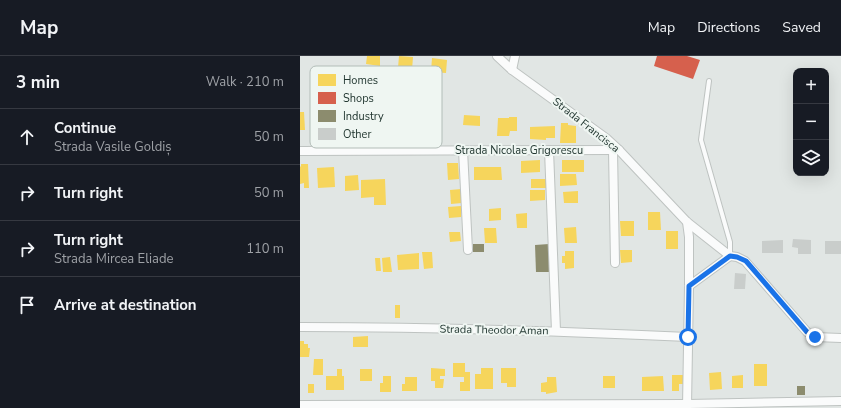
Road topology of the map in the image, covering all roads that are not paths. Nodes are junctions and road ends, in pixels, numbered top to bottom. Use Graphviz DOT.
graph roads {
  1 [pos="515,56"];
  2 [pos="495,57"];
  3 [pos="512,70"];
  4 [pos="709,81"];
  5 [pos="463,150"];
  6 [pos="549,150"];
  7 [pos="616,150"];
  8 [pos="300,151"];
  9 [pos="687,222"];
  10 [pos="468,250"];
  11 [pos="730,256"];
  12 [pos="615,263"];
  13 [pos="689,286"];
  14 [pos="300,327"];
  15 [pos="556,331"];
  16 [pos="688,337"];
  17 [pos="841,338"];
  18 [pos="841,401"];
  19 [pos="300,405"];
  20 [pos="350,406"];
  21 [pos="688,406"];
  1 -- 3 [label="street"];
  2 -- 3 [label="street, Strada Francisca"];
  3 -- 7 [label="street, Strada Francisca"];
  4 -- 11 [label="lane"];
  5 -- 6 [label="street, Strada Nicolae Grigorescu"];
  5 -- 8 [label="street, Strada Nicolae Grigorescu"];
  5 -- 10 [label="street"];
  6 -- 7 [label="street, Strada Nicolae Grigorescu"];
  6 -- 15 [label="street"];
  7 -- 9 [label="street, Strada Francisca"];
  7 -- 12 [label="street"];
  9 -- 11 [label="street, Strada Francisca"];
  9 -- 13 [label="street"];
  11 -- 13 [label="street"];
  11 -- 17 [label="street, Strada Francisca"];
  13 -- 16 [label="street"];
  14 -- 15 [label="street, Strada Theodor Aman"];
  15 -- 16 [label="street, Strada Theodor Aman"];
  16 -- 21 [label="street"];
  18 -- 21 [label="street"];
  19 -- 20 [label="street"];
  20 -- 21 [label="street"];
}
